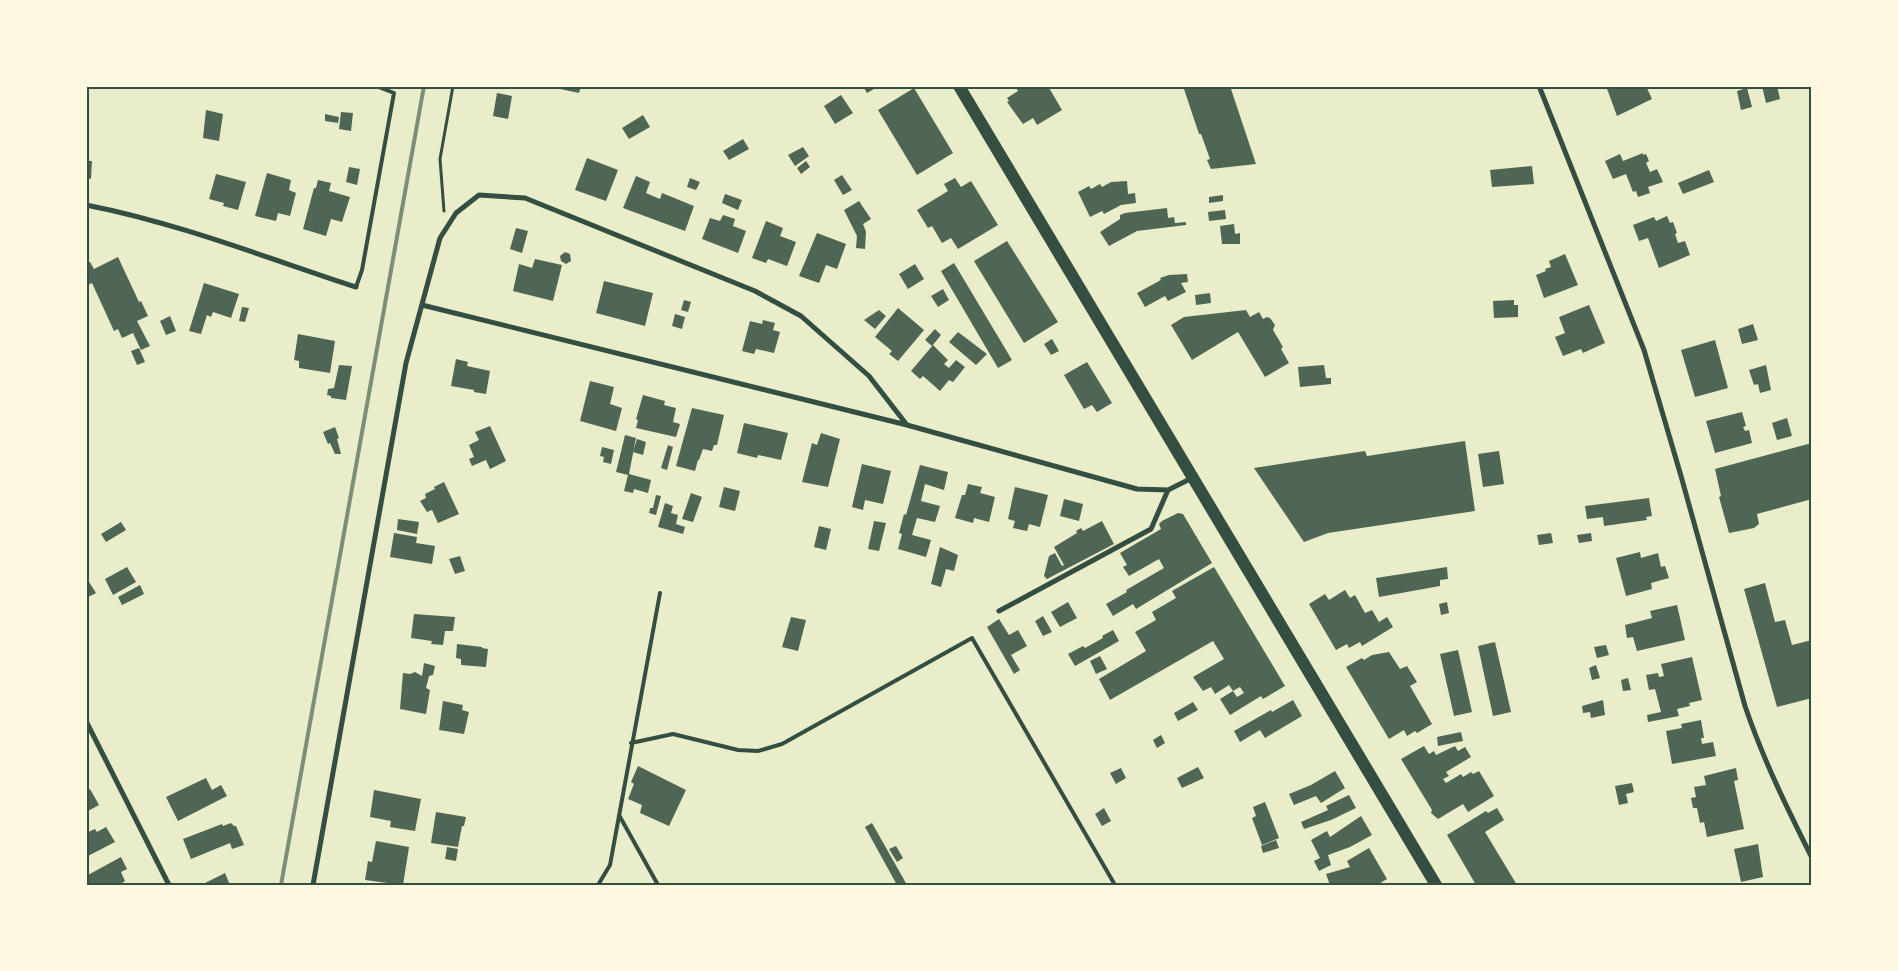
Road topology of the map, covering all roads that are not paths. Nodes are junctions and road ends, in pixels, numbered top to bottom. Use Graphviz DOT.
graph roads {
  1 [pos="376,86"];
  2 [pos="959,86"];
  3 [pos="1539,86"];
  4 [pos="86,205"];
  5 [pos="356,287"];
  6 [pos="422,305"];
  7 [pos="906,425"];
  8 [pos="1193,478"];
  9 [pos="1168,490"];
  10 [pos="660,593"];
  11 [pos="998,611"];
  12 [pos="86,721"];
  13 [pos="632,743"];
  14 [pos="619,814"];
  15 [pos="1812,858"];
  16 [pos="169,885"];
  17 [pos="313,885"];
  18 [pos="598,885"];
  19 [pos="658,885"];
  20 [pos="1115,885"];
  21 [pos="1436,885"];
  1 -- 5 [label="lane"];
  2 -- 8 [label="main road"];
  3 -- 15 [label="street"];
  4 -- 5 [label="street"];
  6 -- 7 [label="street"];
  6 -- 7 [label="street"];
  6 -- 17 [label="street"];
  7 -- 9 [label="street"];
  8 -- 9 [label="street"];
  8 -- 21 [label="main road"];
  9 -- 11 [label="street"];
  10 -- 13 [label="lane"];
  12 -- 16 [label="street"];
  13 -- 14 [label="lane"];
  13 -- 20 [label="lane"];
  14 -- 18 [label="lane"];
  14 -- 19 [label="lane"];
}
